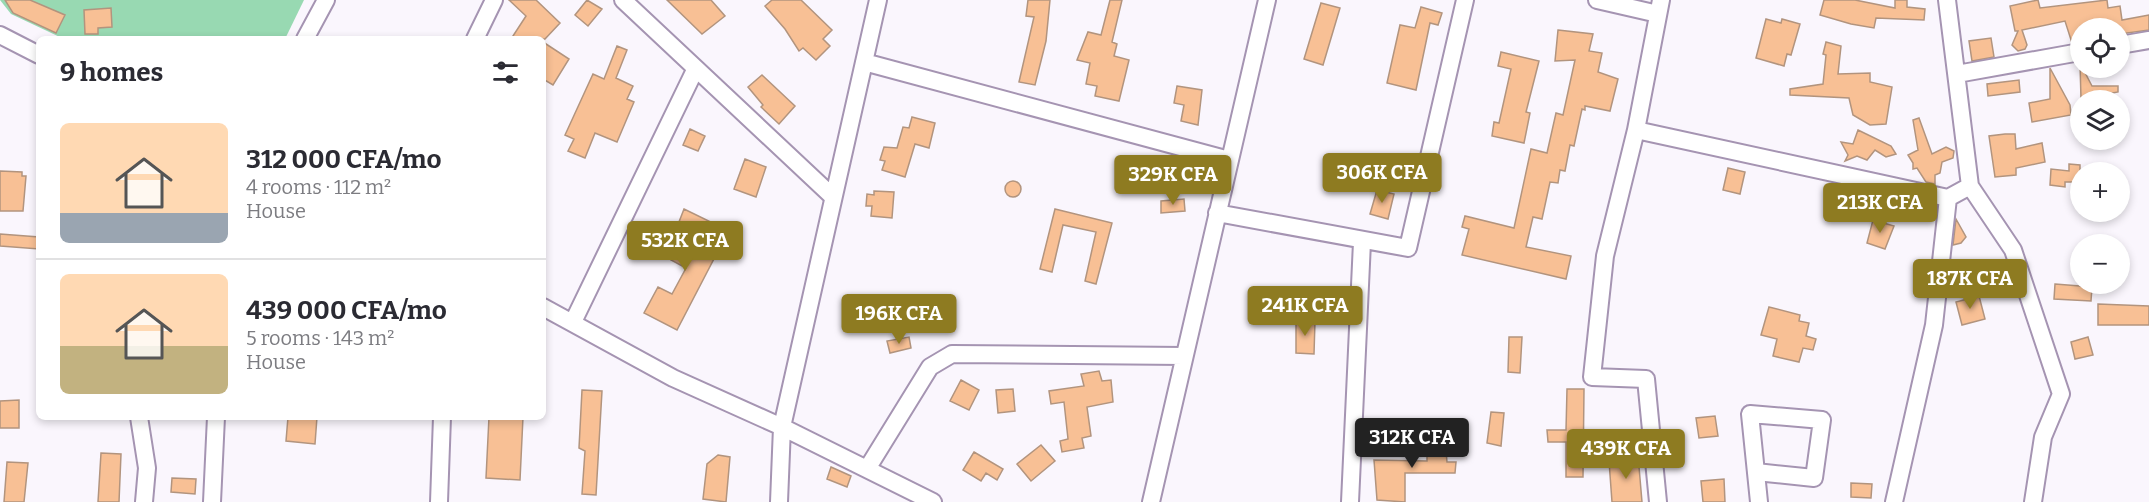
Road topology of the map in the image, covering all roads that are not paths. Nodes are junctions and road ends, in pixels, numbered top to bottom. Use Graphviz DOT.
graph roads {
  1 [pos="326,0"];
  2 [pos="494,0"];
  3 [pos="623,0"];
  4 [pos="1267,0"];
  5 [pos="1465,0"];
  6 [pos="1597,0"];
  7 [pos="1947,0"];
  8 [pos="877,1"];
  9 [pos="1659,7"];
  10 [pos="0,35"];
  11 [pos="307,36"];
  12 [pos="476,36"];
  13 [pos="2149,40"];
  14 [pos="2130,43"];
  15 [pos="36,53"];
  16 [pos="2070,54"];
  17 [pos="864,62"];
  18 [pos="695,70"];
  19 [pos="1958,74"];
  20 [pos="1636,130"];
  21 [pos="1229,160"];
  22 [pos="1970,186"];
  23 [pos="833,196"];
  24 [pos="1948,198"];
  25 [pos="1217,213"];
  26 [pos="1362,242"];
  27 [pos="546,308"];
  28 [pos="573,322"];
  29 [pos="1184,356"];
  30 [pos="139,420"];
  31 [pos="216,420"];
  32 [pos="442,420"];
  33 [pos="782,427"];
  34 [pos="867,469"];
  35 [pos="1756,472"];
  36 [pos="144,502"];
  37 [pos="212,502"];
  38 [pos="439,502"];
  39 [pos="779,502"];
  40 [pos="933,502"];
  41 [pos="1151,502"];
  42 [pos="1350,502"];
  43 [pos="1658,502"];
  44 [pos="1759,502"];
  45 [pos="1894,502"];
  46 [pos="2033,502"];
  1 -- 11 [label="street"];
  2 -- 12 [label="street"];
  3 -- 18 [label="street"];
  4 -- 21 [label="street"];
  5 -- 26 [label="street"];
  6 -- 9 [label="street"];
  7 -- 19 [label="street"];
  8 -- 17 [label="street"];
  9 -- 20 [label="street"];
  10 -- 15 [label="street"];
  13 -- 14 [label="street"];
  16 -- 19 [label="street"];
  17 -- 21 [label="street"];
  17 -- 23 [label="street"];
  18 -- 23 [label="street"];
  18 -- 28 [label="street"];
  19 -- 22 [label="street"];
  20 -- 24 [label="street"];
  20 -- 43 [label="street"];
  21 -- 25 [label="street"];
  22 -- 24 [label="street"];
  22 -- 46 [label="street"];
  23 -- 33 [label="street"];
  24 -- 45 [label="street"];
  25 -- 26 [label="street"];
  25 -- 29 [label="street"];
  26 -- 42 [label="street"];
  27 -- 28 [label="street"];
  28 -- 33 [label="street"];
  29 -- 34 [label="street"];
  29 -- 41 [label="street"];
  30 -- 36 [label="street"];
  31 -- 37 [label="street"];
  32 -- 38 [label="street"];
  33 -- 34 [label="street"];
  33 -- 39 [label="street"];
  34 -- 40 [label="street"];
  35 -- 35 [label="street"];
  35 -- 44 [label="street"];
}
